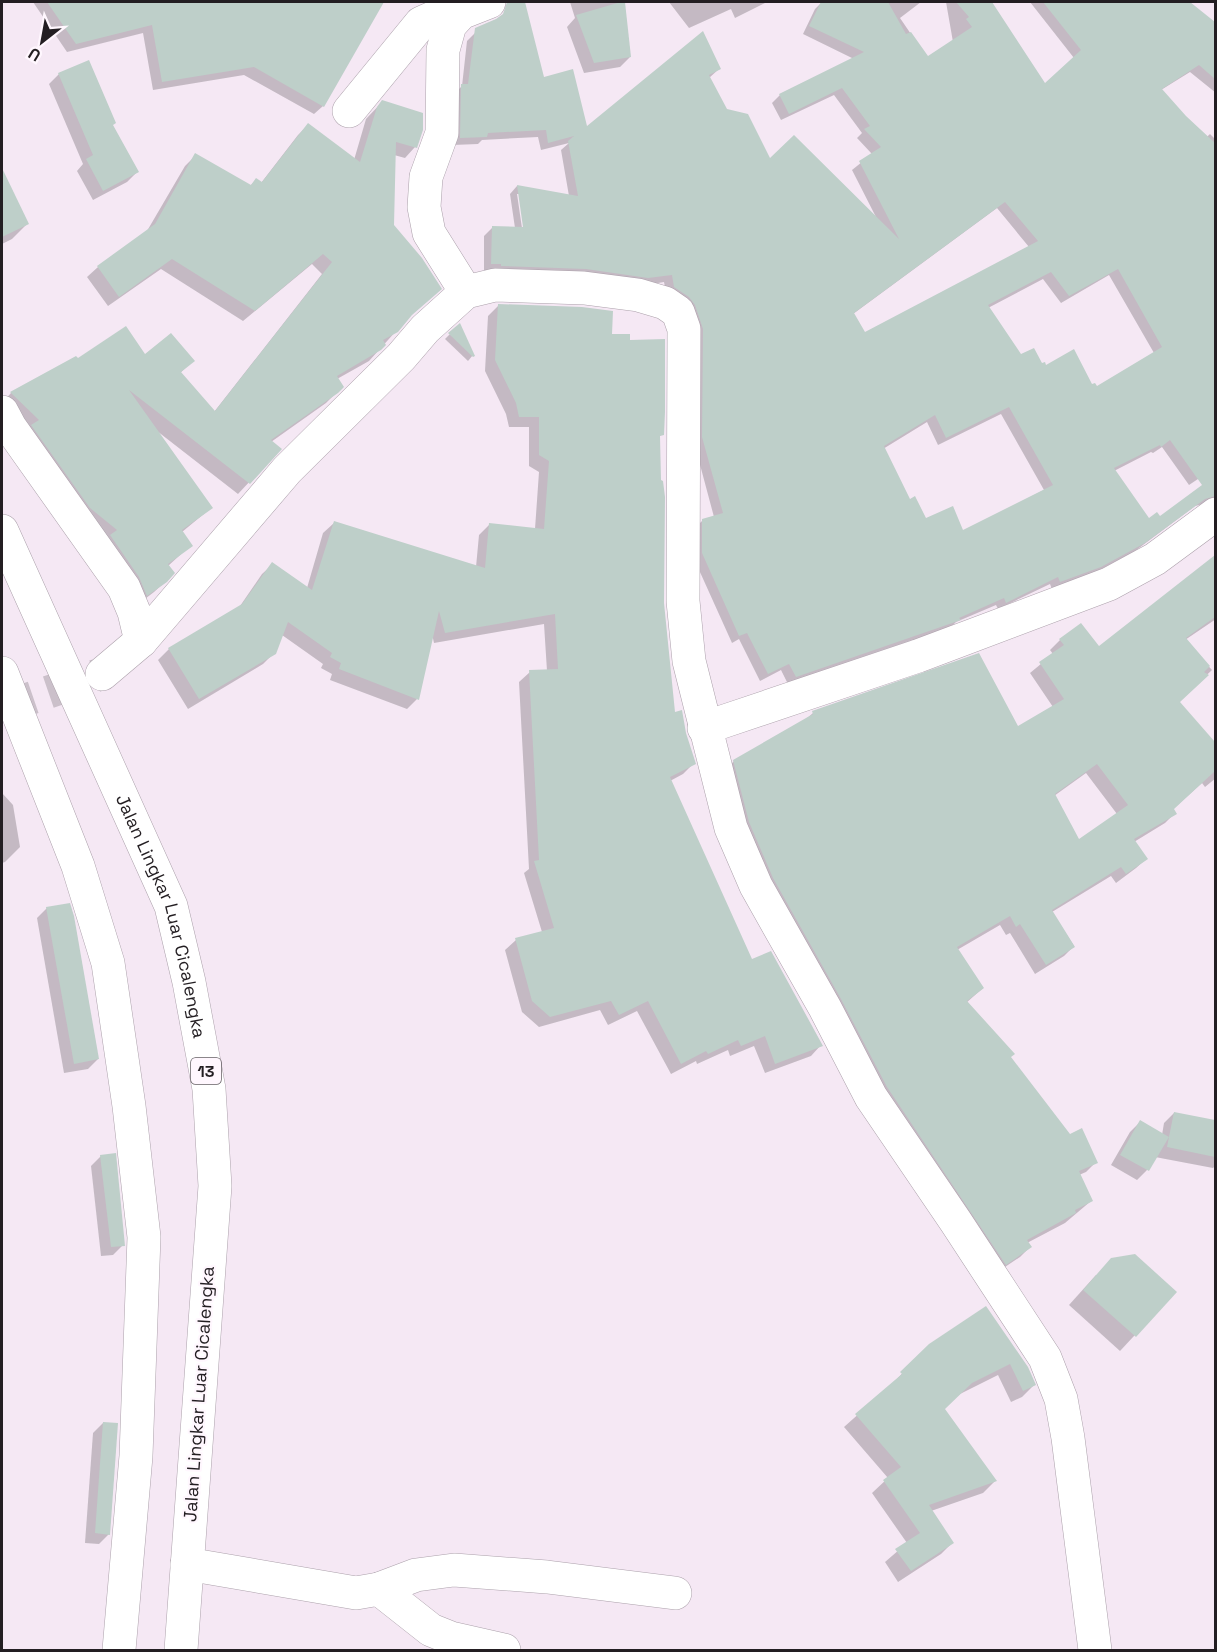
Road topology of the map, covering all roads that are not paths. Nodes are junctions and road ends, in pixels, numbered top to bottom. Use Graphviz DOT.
graph roads {
  1 [pos="475,7"];
  2 [pos="349,111"];
  3 [pos="465,292"];
  4 [pos="2,412"];
  5 [pos="1215,514"];
  6 [pos="2,531"];
  7 [pos="141,641"];
  8 [pos="2,674"];
  9 [pos="102,674"];
  10 [pos="704,728"];
  11 [pos="187,1564"];
  12 [pos="379,1589"];
  13 [pos="675,1593"];
  14 [pos="119,1650"];
  15 [pos="181,1650"];
  16 [pos="504,1650"];
  17 [pos="1095,1650"];
  1 -- 2 [label="main road"];
  1 -- 3 [label="main road"];
  3 -- 7 [label="main road"];
  3 -- 10 [label="main road"];
  4 -- 7 [label="main road"];
  5 -- 10 [label="main road"];
  6 -- 11 [label="main road, Jalan Lingkar Luar Cicalengka / 13"];
  7 -- 9 [label="main road"];
  8 -- 14 [label="main road"];
  10 -- 17 [label="main road"];
  11 -- 12 [label="main road"];
  11 -- 15 [label="main road, Jalan Lingkar Luar Cicalengka / 13"];
  12 -- 13 [label="main road"];
  12 -- 16 [label="main road"];
}
